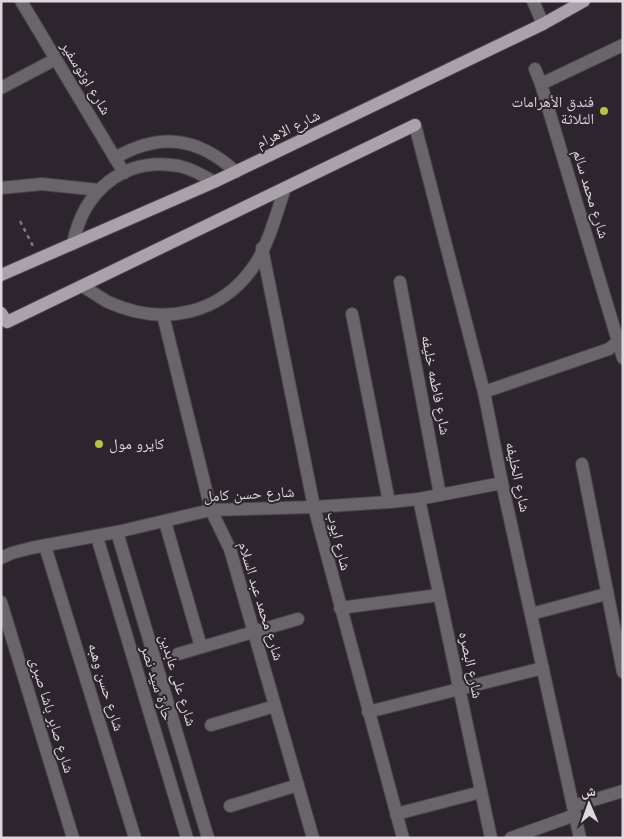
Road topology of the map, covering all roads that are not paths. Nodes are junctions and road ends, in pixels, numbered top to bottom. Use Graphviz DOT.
graph roads {
  1 [pos="20,1"];
  2 [pos="533,1"];
  3 [pos="584,1"];
  4 [pos="543,24"];
  5 [pos="623,45"];
  6 [pos="56,59"];
  7 [pos="535,69"];
  8 [pos="541,84"];
  9 [pos="1,88"];
  10 [pos="415,125"];
  11 [pos="116,158"];
  12 [pos="236,172"];
  13 [pos="124,173"];
  14 [pos="214,182"];
  15 [pos="2,185"];
  16 [pos="285,188"];
  17 [pos="98,190"];
  18 [pos="73,244"];
  19 [pos="262,248"];
  20 [pos="1,275"];
  21 [pos="400,282"];
  22 [pos="82,286"];
  23 [pos="352,314"];
  24 [pos="163,315"];
  25 [pos="4,318"];
  26 [pos="621,339"];
  27 [pos="623,358"];
  28 [pos="484,392"];
  29 [pos="582,464"];
  30 [pos="502,483"];
  31 [pos="440,495"];
  32 [pos="419,499"];
  33 [pos="389,502"];
  34 [pos="314,507"];
  35 [pos="211,510"];
  36 [pos="165,522"];
  37 [pos="117,532"];
  38 [pos="97,537"];
  39 [pos="45,546"];
  40 [pos="1,558"];
  41 [pos="606,594"];
  42 [pos="439,595"];
  43 [pos="1,602"];
  44 [pos="340,608"];
  45 [pos="531,614"];
  46 [pos="298,619"];
  47 [pos="254,632"];
  48 [pos="619,634"];
  49 [pos="201,647"];
  50 [pos="178,654"];
  51 [pos="543,668"];
  52 [pos="623,672"];
  53 [pos="459,689"];
  54 [pos="275,706"];
  55 [pos="368,712"];
  56 [pos="211,725"];
  57 [pos="298,785"];
  58 [pos="623,791"];
  59 [pos="481,792"];
  60 [pos="230,806"];
  61 [pos="574,810"];
  62 [pos="396,814"];
  63 [pos="73,838"];
  64 [pos="135,838"];
  65 [pos="187,838"];
  66 [pos="208,838"];
  67 [pos="313,838"];
  68 [pos="403,838"];
  69 [pos="490,838"];
  70 [pos="511,838"];
  71 [pos="580,838"];
  1 -- 6 [label="street, شارع اوتوسفير"];
  2 -- 4 [label="street"];
  3 -- 4 [label="main road, شارع الاهرام"];
  4 -- 12 [label="main road, شارع الاهرام"];
  5 -- 8 [label="street"];
  6 -- 9 [label="street"];
  6 -- 11 [label="street, شارع اوتوسفير"];
  7 -- 8 [label="street, شارع محمد سالم"];
  8 -- 26 [label="street, شارع محمد سالم"];
  10 -- 16 [label="main road"];
  10 -- 28 [label="street, شارع الخليفه"];
  11 -- 12 [label="street"];
  11 -- 13 [label="street, شارع اوتوسفير"];
  12 -- 14 [label="main road, شارع الاهرام"];
  13 -- 14 [label="street"];
  13 -- 17 [label="street"];
  14 -- 18 [label="main road, شارع الاهرام"];
  15 -- 17 [label="street"];
  16 -- 19 [label="street"];
  16 -- 22 [label="main road"];
  17 -- 18 [label="street"];
  18 -- 20 [label="main road, شارع الاهرام"];
  19 -- 24 [label="street"];
  19 -- 34 [label="street, شارع ايوب"];
  21 -- 31 [label="street, شارع فاطمه خليفه"];
  22 -- 24 [label="street"];
  22 -- 25 [label="main road"];
  23 -- 33 [label="street"];
  24 -- 35 [label="street, شارع محمد عبد السلام"];
  26 -- 27 [label="street, شارع محمد سالم"];
  26 -- 28 [label="street"];
  28 -- 30 [label="street, شارع الخليفه"];
  29 -- 41 [label="street"];
  30 -- 31 [label="street, شارع حسن كامل"];
  30 -- 45 [label="street, شارع الخليفه"];
  31 -- 32 [label="street, شارع حسن كامل"];
  32 -- 33 [label="street, شارع حسن كامل"];
  32 -- 42 [label="street, شارع البصره"];
  33 -- 34 [label="street, شارع حسن كامل"];
  34 -- 35 [label="street, شارع حسن كامل"];
  34 -- 44 [label="street, شارع ايوب"];
  35 -- 36 [label="street, شارع حسن كامل"];
  35 -- 47 [label="street, شارع محمد عبد السلام"];
  36 -- 37 [label="street, شارع حسن كامل"];
  36 -- 49 [label="street"];
  37 -- 38 [label="street, شارع حسن كامل"];
  37 -- 66 [label="street, شارع على عابدين"];
  38 -- 39 [label="street, شارع حسن كامل"];
  38 -- 65 [label="street, حارة سيد نصر"];
  39 -- 40 [label="street, شارع حسن كامل"];
  39 -- 64 [label="street, شارع حسن وهبه"];
  41 -- 45 [label="street"];
  41 -- 48 [label="street"];
  42 -- 44 [label="street"];
  42 -- 53 [label="street, شارع البصره"];
  43 -- 63 [label="street, شارع صابر باشا صبرى"];
  44 -- 55 [label="street, شارع ايوب"];
  45 -- 51 [label="street, شارع الخليفه"];
  46 -- 47 [label="street"];
  47 -- 49 [label="street"];
  47 -- 54 [label="street, شارع محمد عبد السلام"];
  48 -- 52 [label="street"];
  49 -- 50 [label="street"];
  51 -- 53 [label="street"];
  51 -- 61 [label="street, شارع الخليفه"];
  53 -- 55 [label="street"];
  53 -- 59 [label="street, شارع البصره"];
  54 -- 56 [label="street"];
  54 -- 57 [label="street, شارع محمد عبد السلام"];
  55 -- 62 [label="street, شارع ايوب"];
  57 -- 60 [label="street"];
  57 -- 67 [label="street, شارع محمد عبد السلام"];
  58 -- 61 [label="street"];
  59 -- 62 [label="street"];
  59 -- 69 [label="street, شارع البصره"];
  61 -- 70 [label="street"];
  61 -- 71 [label="street, شارع الخليفه"];
  62 -- 68 [label="street, شارع ايوب"];
}
